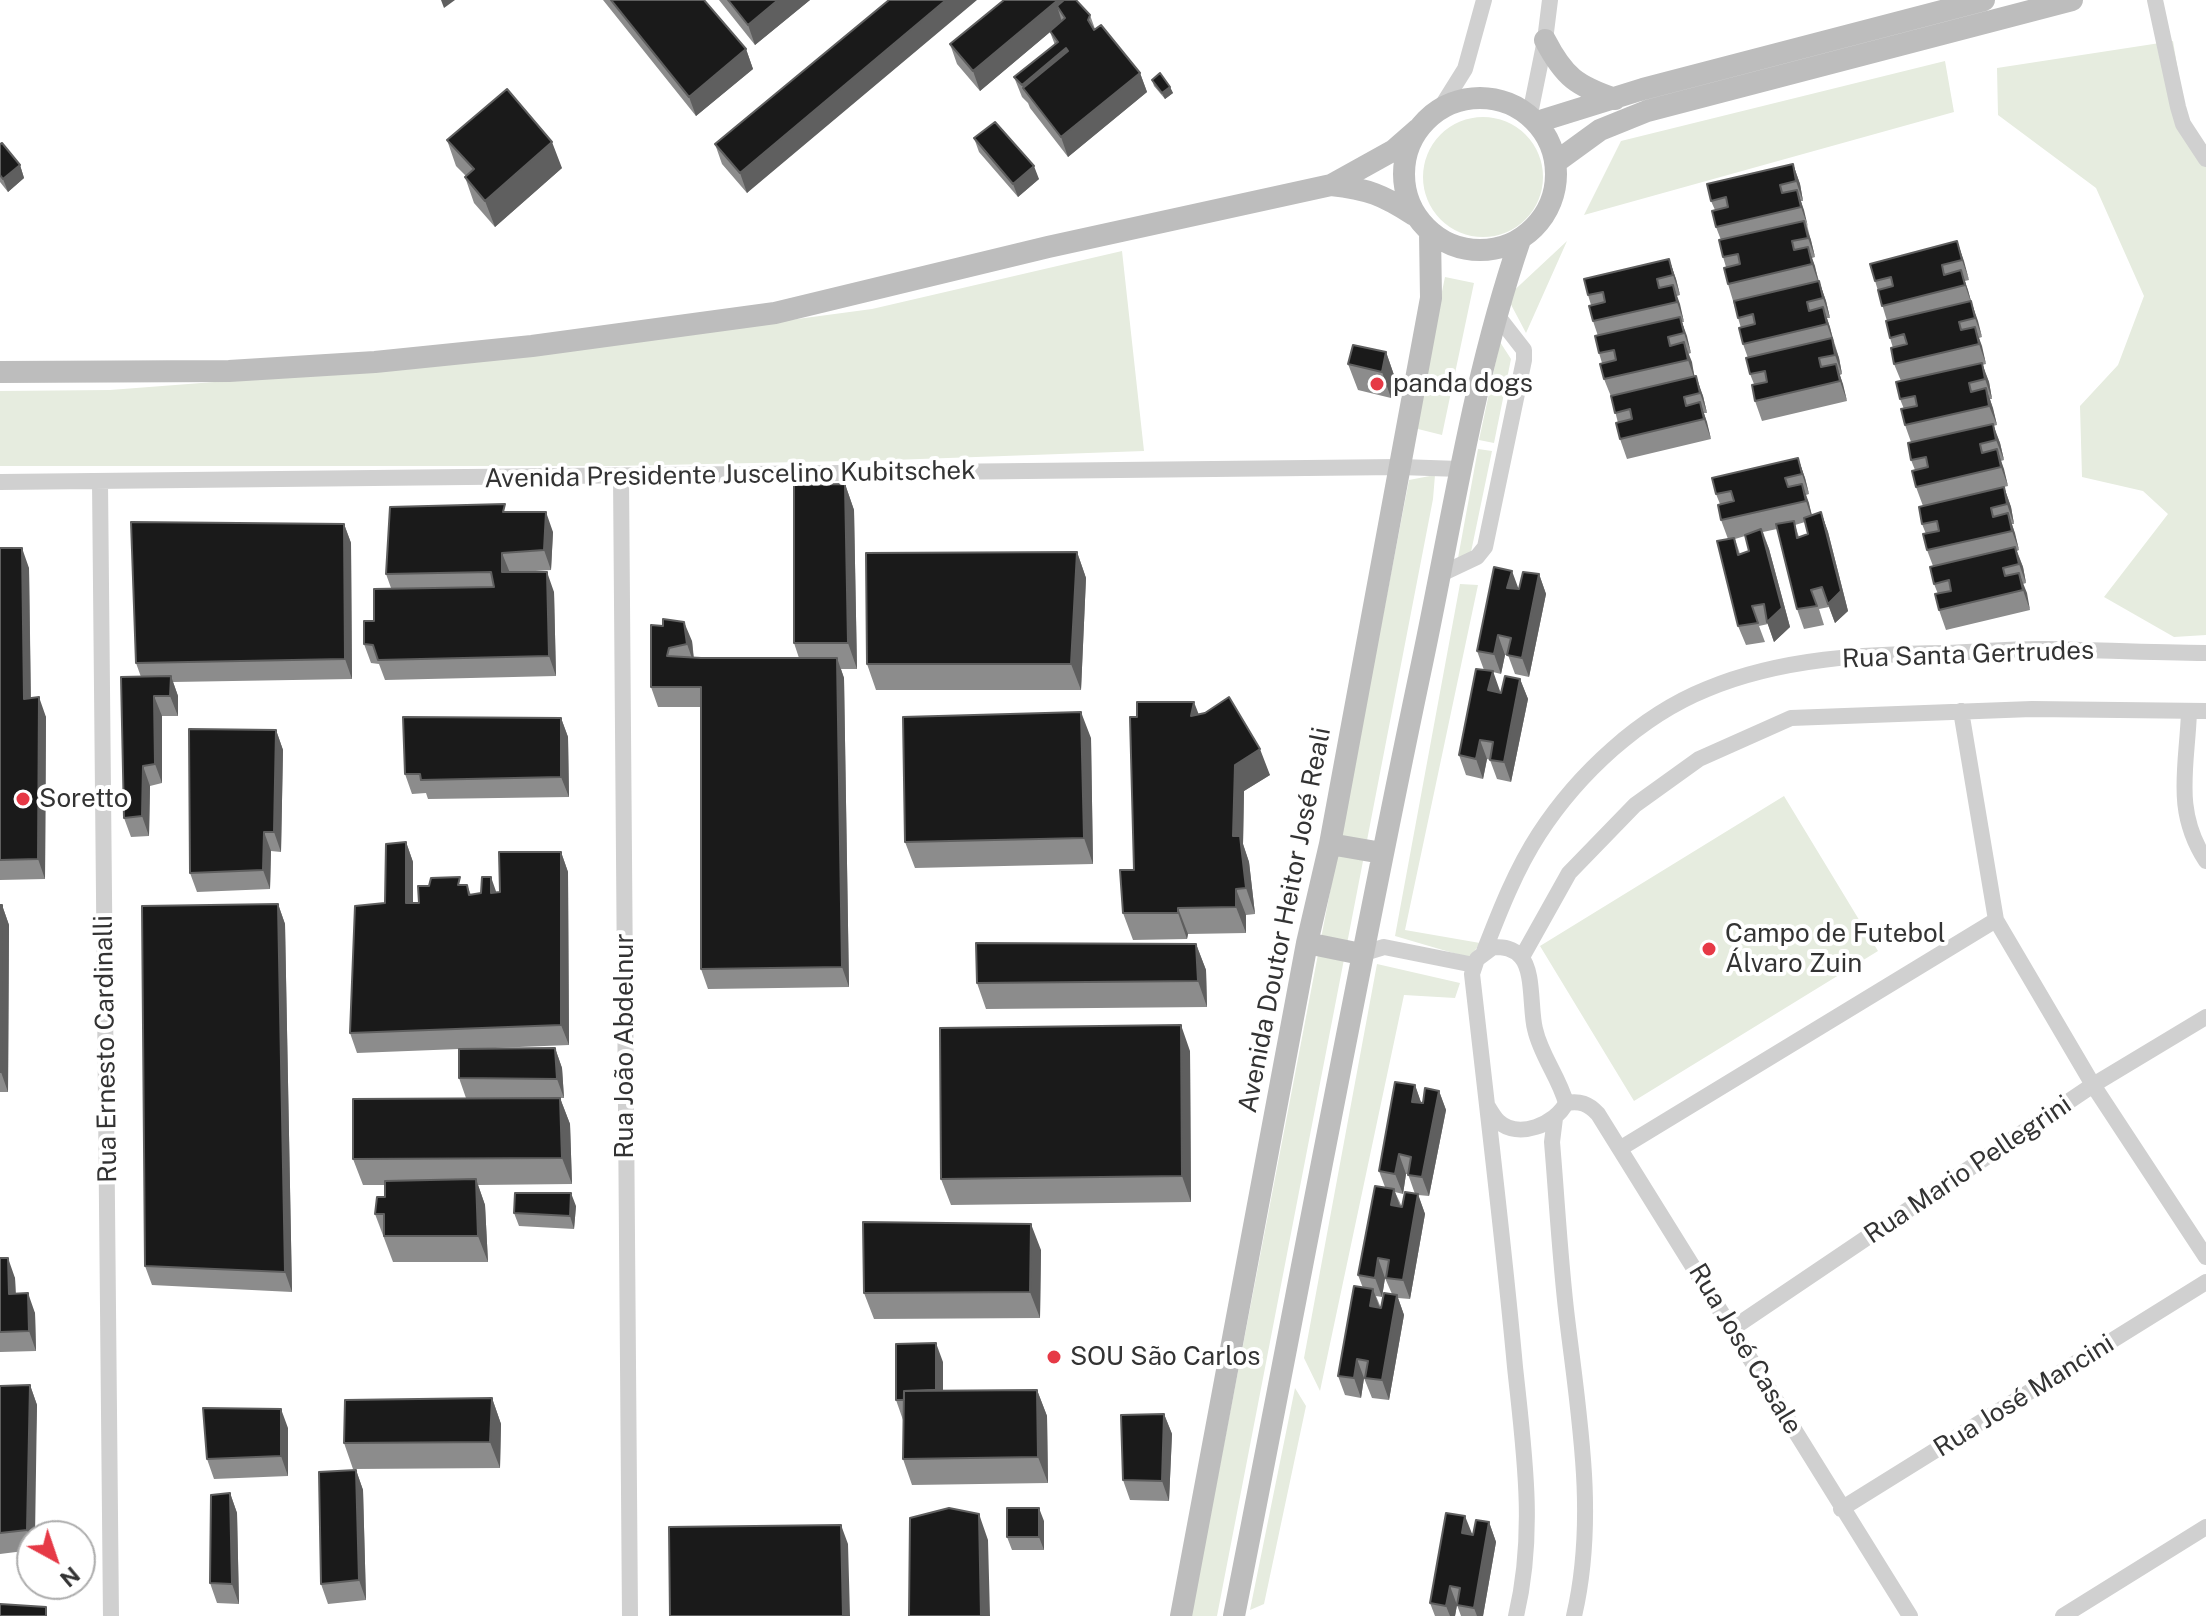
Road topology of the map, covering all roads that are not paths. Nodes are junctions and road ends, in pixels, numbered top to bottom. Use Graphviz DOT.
graph roads {
  1 [pos="1484,0"];
  2 [pos="1550,0"];
  3 [pos="1984,0"];
  4 [pos="2072,0"];
  5 [pos="2155,0"];
  6 [pos="1545,40"];
  7 [pos="1615,99"];
  8 [pos="1440,109"];
  9 [pos="1534,118"];
  10 [pos="1418,129"];
  11 [pos="2206,159"];
  12 [pos="1556,162"];
  13 [pos="1331,185"];
  14 [pos="1414,215"];
  15 [pos="1430,233"];
  16 [pos="1520,240"];
  17 [pos="1496,314"];
  18 [pos="0,372"];
  19 [pos="1400,467"];
  20 [pos="1460,469"];
  21 [pos="621,476"];
  22 [pos="0,482"];
  23 [pos="100,482"];
  24 [pos="1441,574"];
  25 [pos="2206,653"];
  26 [pos="1961,711"];
  27 [pos="2198,712"];
  28 [pos="1330,844"];
  29 [pos="1382,853"];
  30 [pos="2206,861"];
  31 [pos="1996,920"];
  32 [pos="1307,943"];
  33 [pos="1361,954"];
  34 [pos="1522,957"];
  35 [pos="1478,960"];
  36 [pos="2206,1017"];
  37 [pos="2093,1085"];
  38 [pos="1566,1103"];
  39 [pos="1487,1105"];
  40 [pos="1555,1118"];
  41 [pos="1621,1148"];
  42 [pos="2206,1257"];
  43 [pos="2206,1282"];
  44 [pos="1733,1328"];
  45 [pos="1841,1509"];
  46 [pos="2206,1527"];
  47 [pos="111,1616"];
  48 [pos="630,1616"];
  49 [pos="1181,1616"];
  50 [pos="1234,1616"];
  51 [pos="1516,1616"];
  52 [pos="1574,1616"];
  53 [pos="1910,1616"];
  54 [pos="2063,1616"];
  1 -- 8 [label="street"];
  2 -- 6 [label="street"];
  3 -- 7 [label="main road"];
  4 -- 12 [label="main road"];
  5 -- 11 [label="street"];
  6 -- 7 [label="main road"];
  6 -- 9 [label="street"];
  7 -- 9 [label="main road"];
  8 -- 9 [label="main road"];
  8 -- 10 [label="main road"];
  9 -- 12 [label="main road"];
  10 -- 13 [label="main road"];
  10 -- 14 [label="main road"];
  12 -- 16 [label="main road"];
  13 -- 14 [label="main road"];
  13 -- 18 [label="main road"];
  14 -- 15 [label="main road"];
  15 -- 16 [label="main road"];
  15 -- 19 [label="main road, Avenida Doutor Heitor José Reali"];
  16 -- 17 [label="main road"];
  17 -- 20 [label="main road"];
  17 -- 24 [label="street"];
  19 -- 20 [label="street, Avenida Presidente Juscelino Kubitschek"];
  19 -- 21 [label="street, Avenida Presidente Juscelino Kubitschek"];
  19 -- 28 [label="main road, Avenida Doutor Heitor José Reali"];
  20 -- 24 [label="main road"];
  21 -- 23 [label="street, Avenida Presidente Juscelino Kubitschek"];
  21 -- 48 [label="street, Rua João Abdelnur"];
  22 -- 23 [label="street, Avenida Presidente Juscelino Kubitschek"];
  23 -- 47 [label="street, Rua Ernesto Cardinalli"];
  24 -- 29 [label="main road"];
  25 -- 35 [label="street, Rua Santa Gertrudes"];
  26 -- 27 [label="street"];
  26 -- 31 [label="street"];
  26 -- 34 [label="street"];
  27 -- 30 [label="street"];
  28 -- 29 [label="main road"];
  28 -- 32 [label="main road, Avenida Doutor Heitor José Reali"];
  29 -- 33 [label="main road"];
  31 -- 37 [label="street"];
  31 -- 41 [label="street"];
  32 -- 33 [label="main road"];
  32 -- 49 [label="main road, Avenida Doutor Heitor José Reali"];
  33 -- 35 [label="street"];
  33 -- 50 [label="main road"];
  34 -- 35 [label="street"];
  34 -- 38 [label="street"];
  35 -- 39 [label="street"];
  36 -- 37 [label="street, Rua Mario Pellegrini"];
  37 -- 42 [label="street"];
  37 -- 44 [label="street, Rua Mario Pellegrini"];
  38 -- 40 [label="street"];
  38 -- 41 [label="street, Rua José Casale"];
  39 -- 40 [label="street"];
  39 -- 51 [label="street"];
  40 -- 52 [label="street"];
  41 -- 44 [label="street, Rua José Casale"];
  43 -- 45 [label="street, Rua José Mancini"];
  44 -- 45 [label="street, Rua José Casale"];
  45 -- 53 [label="street, Rua José Casale"];
  46 -- 54 [label="street"];
}
